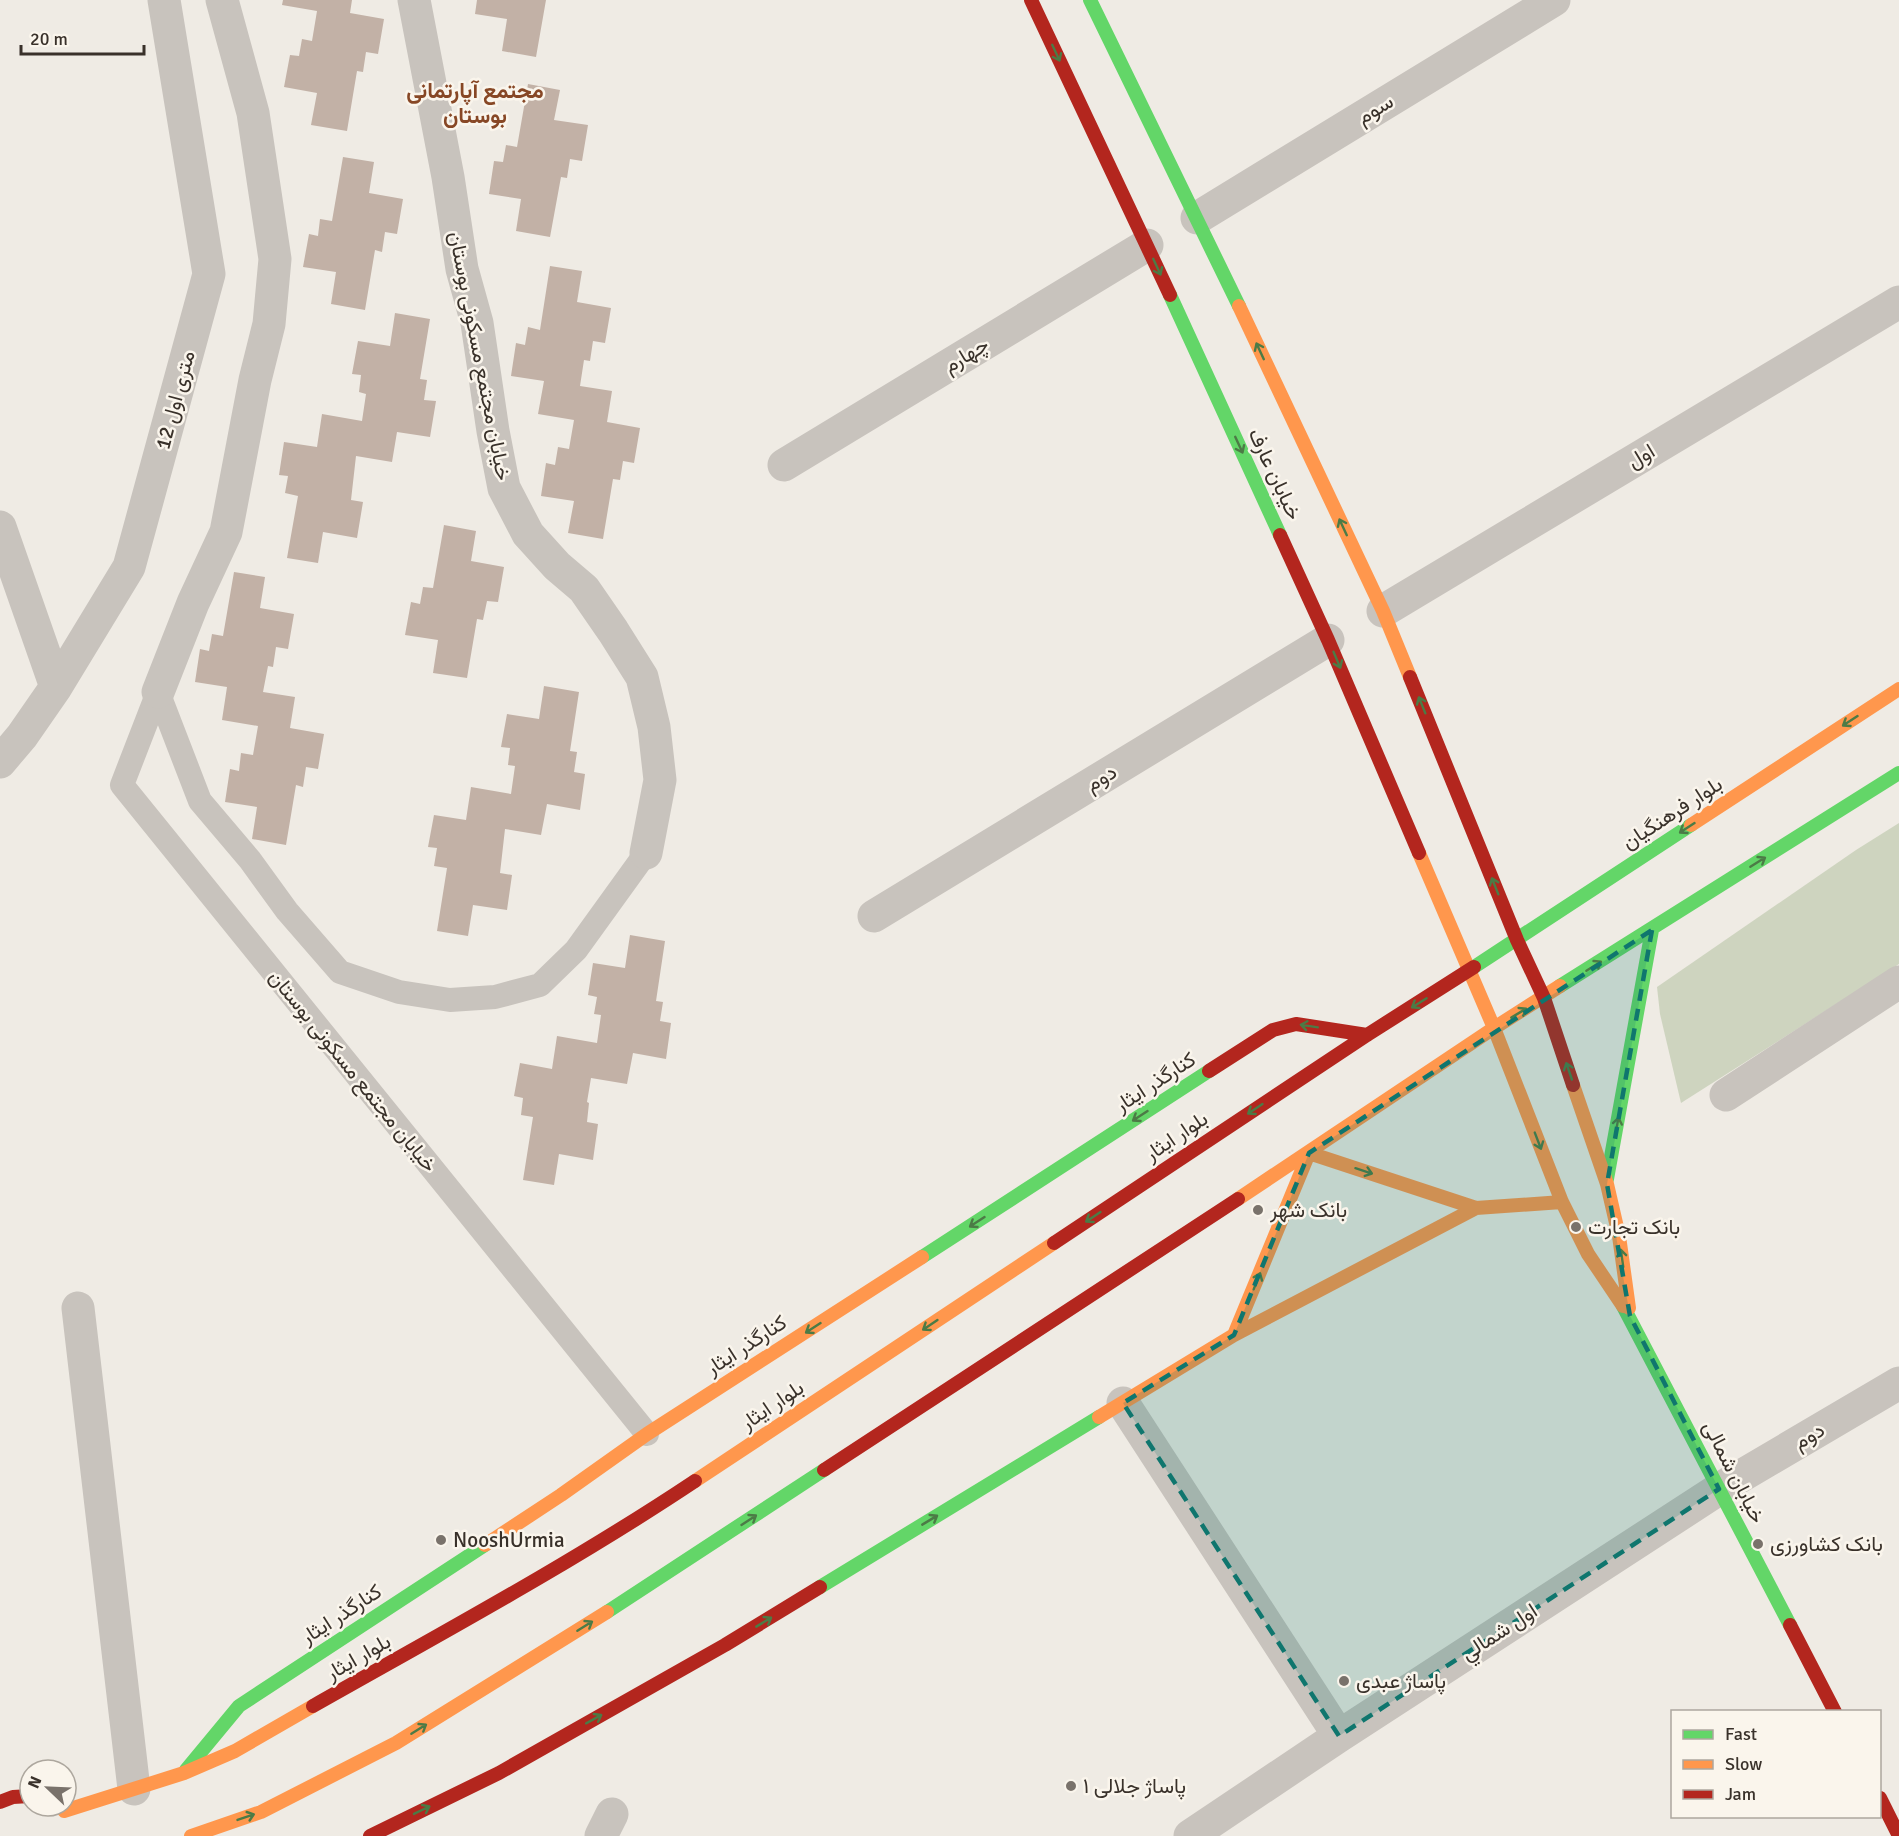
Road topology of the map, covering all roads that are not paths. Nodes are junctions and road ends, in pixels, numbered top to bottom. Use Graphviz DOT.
graph roads {
  1 [pos="164,0"];
  2 [pos="222,0"];
  3 [pos="414,0"];
  4 [pos="1031,0"];
  5 [pos="1090,0"];
  6 [pos="1554,0"];
  7 [pos="1197,218"];
  8 [pos="1147,245"];
  9 [pos="1899,302"];
  10 [pos="784,465"];
  11 [pos="0,527"];
  12 [pos="1383,611"];
  13 [pos="1328,640"];
  14 [pos="56,687"];
  15 [pos="1899,689"];
  16 [pos="158,692"];
  17 [pos="0,762"];
  18 [pos="1899,772"];
  19 [pos="646,853"];
  20 [pos="874,916"];
  21 [pos="1652,930"];
  22 [pos="1517,940"];
  23 [pos="1468,972"];
  24 [pos="1899,982"];
  25 [pos="1544,998"];
  26 [pos="1494,1028"];
  27 [pos="1367,1035"];
  28 [pos="1726,1095"];
  29 [pos="1309,1153"];
  30 [pos="1606,1184"];
  31 [pos="1562,1202"];
  32 [pos="1476,1208"];
  33 [pos="78,1308"];
  34 [pos="1630,1316"];
  35 [pos="1234,1335"];
  36 [pos="1899,1383"];
  37 [pos="1123,1403"];
  38 [pos="647,1434"];
  39 [pos="1719,1489"];
  40 [pos="1833,1710"];
  41 [pos="1339,1736"];
  42 [pos="184,1773"];
  43 [pos="135,1789"];
  44 [pos="18,1797"];
  45 [pos="1881,1800"];
  46 [pos="0,1802"];
  47 [pos="78,1804"];
  48 [pos="70,1818"];
  49 [pos="74,1822"];
  50 [pos="191,1836"];
  51 [pos="370,1836"];
  52 [pos="1190,1836"];
  53 [pos="1899,1836"];
  1 -- 14 [label="street, 12 متری اول"];
  2 -- 16 [label="street, خیابان مجتمع مسکونی بوستان"];
  3 -- 19 [label="street, خیابان مجتمع مسکونی بوستان"];
  4 -- 8 [label="main road, خیابان عارف, one-way"];
  5 -- 7 [label="main road, خیابان عارف"];
  6 -- 7 [label="street, سوم"];
  12 -- 7 [label="main road, خیابان عارف, one-way"];
  8 -- 10 [label="street, چهارم"];
  8 -- 13 [label="main road, خیابان عارف, one-way"];
  9 -- 12 [label="street, اول"];
  11 -- 14 [label="street"];
  22 -- 12 [label="main road, خیابان عارف, one-way"];
  13 -- 20 [label="street, دوم"];
  13 -- 23 [label="main road, خیابان عارف, one-way"];
  14 -- 17 [label="street, 12 متری اول"];
  15 -- 22 [label="main road, بلوار فرهنگیان, one-way"];
  16 -- 19 [label="lane, خیابان مجتمع مسکونی بوستان"];
  16 -- 38 [label="lane, خیابان مجتمع مسکونی بوستان"];
  21 -- 18 [label="main road, one-way"];
  25 -- 21 [label="main road, one-way"];
  30 -- 21 [label="main road, one-way"];
  22 -- 23 [label="main road, بلوار فرهنگیان"];
  22 -- 25 [label="main road, خیابان عارف"];
  23 -- 26 [label="main road, خیابان عارف"];
  23 -- 27 [label="main road, بلوار ایثار, one-way"];
  24 -- 28 [label="street"];
  26 -- 25 [label="main road, one-way"];
  30 -- 25 [label="main road, خیابان شمالی, one-way"];
  26 -- 29 [label="main road"];
  26 -- 31 [label="main road, خیابان شمالی, one-way"];
  27 -- 38 [label="main road, کنارگذر ایثار, one-way"];
  27 -- 42 [label="main road, بلوار ایثار, one-way"];
  29 -- 32 [label="main road, one-way"];
  35 -- 29 [label="main road, one-way"];
  50 -- 29 [label="main road, one-way"];
  34 -- 30 [label="main road, خیابان شمالی, one-way"];
  31 -- 32 [label="main road"];
  31 -- 34 [label="main road, خیابان شمالی"];
  32 -- 35 [label="main road"];
  33 -- 43 [label="street"];
  34 -- 39 [label="main road, خیابان شمالی"];
  35 -- 37 [label="main road"];
  36 -- 39 [label="street, دوم"];
  37 -- 41 [label="street"];
  51 -- 37 [label="main road, one-way"];
  38 -- 42 [label="main road, کنارگذر ایثار"];
  39 -- 40 [label="main road, خیابان شمالی"];
  39 -- 41 [label="street, اول شمالي"];
  41 -- 52 [label="street, اول شمالي"];
  42 -- 43 [label="main road, بلوار ایثار"];
  43 -- 47 [label="main road, بلوار ایثار"];
  44 -- 46 [label="main road"];
  45 -- 53 [label="main road"];
  48 -- 49 [label="main road"];
}
